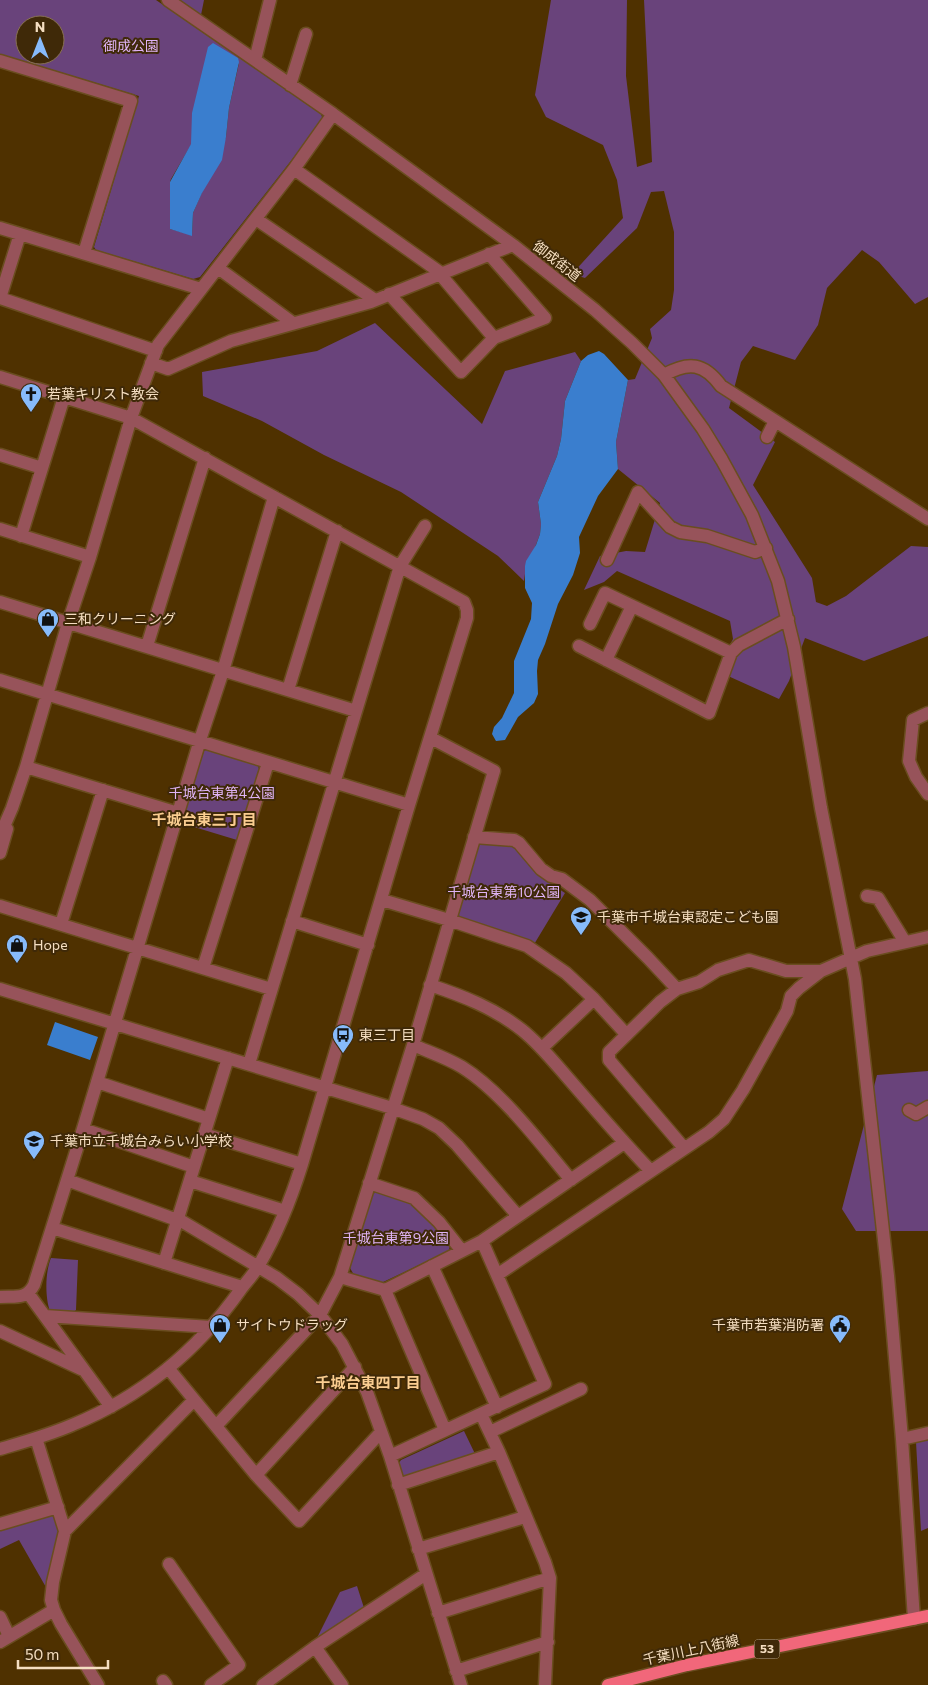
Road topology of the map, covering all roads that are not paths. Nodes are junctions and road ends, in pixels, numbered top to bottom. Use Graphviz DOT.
graph roads {
  1 [pos="168,0"];
  2 [pos="270,0"];
  3 [pos="306,34"];
  4 [pos="0,60"];
  5 [pos="255,60"];
  6 [pos="290,85"];
  7 [pos="333,114"];
  8 [pos="294,169"];
  9 [pos="256,219"];
  10 [pos="0,228"];
  11 [pos="20,234"];
  12 [pos="513,245"];
  13 [pos="84,253"];
  14 [pos="489,254"];
  15 [pos="218,268"];
  16 [pos="440,273"];
  17 [pos="201,289"];
  18 [pos="389,294"];
  19 [pos="0,298"];
  20 [pos="375,300"];
  21 [pos="293,323"];
  22 [pos="494,338"];
  23 [pos="154,357"];
  24 [pos="664,375"];
  25 [pos="0,377"];
  26 [pos="64,397"];
  27 [pos="131,418"];
  28 [pos="775,421"];
  29 [pos="767,437"];
  30 [pos="0,455"];
  31 [pos="204,458"];
  32 [pos="42,468"];
  33 [pos="274,497"];
  34 [pos="928,519"];
  35 [pos="425,526"];
  36 [pos="0,529"];
  37 [pos="337,530"];
  38 [pos="21,536"];
  39 [pos="766,548"];
  40 [pos="90,557"];
  41 [pos="608,560"];
  42 [pos="400,566"];
  43 [pos="0,602"];
  44 [pos="632,606"];
  45 [pos="788,619"];
  46 [pos="68,623"];
  47 [pos="590,624"];
  48 [pos="147,646"];
  49 [pos="579,646"];
  50 [pos="731,653"];
  51 [pos="606,660"];
  52 [pos="223,671"];
  53 [pos="0,680"];
  54 [pos="288,690"];
  55 [pos="48,694"];
  56 [pos="356,712"];
  57 [pos="928,713"];
  58 [pos="431,738"];
  59 [pos="200,740"];
  60 [pos="268,763"];
  61 [pos="26,767"];
  62 [pos="334,782"];
  63 [pos="103,790"];
  64 [pos="928,794"];
  65 [pos="409,806"];
  66 [pos="12,808"];
  67 [pos="178,813"];
  68 [pos="0,836"];
  69 [pos="474,837"];
  70 [pos="0,853"];
  71 [pos="867,896"];
  72 [pos="382,900"];
  73 [pos="0,906"];
  74 [pos="449,920"];
  75 [pos="292,921"];
  76 [pos="61,924"];
  77 [pos="928,937"];
  78 [pos="905,942"];
  79 [pos="368,945"];
  80 [pos="136,948"];
  81 [pos="851,959"];
  82 [pos="203,968"];
  83 [pos="821,971"];
  84 [pos="430,985"];
  85 [pos="0,989"];
  86 [pos="271,989"];
  87 [pos="677,989"];
  88 [pos="594,999"];
  89 [pos="114,1024"];
  90 [pos="626,1034"];
  91 [pos="413,1045"];
  92 [pos="542,1048"];
  93 [pos="228,1058"];
  94 [pos="249,1064"];
  95 [pos="97,1082"];
  96 [pos="324,1088"];
  97 [pos="928,1107"];
  98 [pos="392,1108"];
  99 [pos="909,1110"];
  100 [pos="209,1119"];
  101 [pos="83,1129"];
  102 [pos="204,1134"];
  103 [pos="624,1143"];
  104 [pos="684,1148"];
  105 [pos="302,1164"];
  106 [pos="194,1167"];
  107 [pos="650,1170"];
  108 [pos="67,1180"];
  109 [pos="571,1180"];
  110 [pos="190,1181"];
  111 [pos="369,1182"];
  112 [pos="285,1211"];
  113 [pos="518,1216"];
  114 [pos="178,1220"];
  115 [pos="52,1228"];
  116 [pos="482,1241"];
  117 [pos="462,1251"];
  118 [pos="164,1263"];
  119 [pos="432,1266"];
  120 [pos="258,1267"];
  121 [pos="497,1275"];
  122 [pos="340,1277"];
  123 [pos="242,1288"];
  124 [pos="385,1290"];
  125 [pos="28,1293"];
  126 [pos="0,1298"];
  127 [pos="320,1315"];
  128 [pos="45,1316"];
  129 [pos="211,1327"];
  130 [pos="0,1331"];
  131 [pos="355,1367"];
  132 [pos="168,1368"];
  133 [pos="84,1370"];
  134 [pos="581,1389"];
  135 [pos="194,1400"];
  136 [pos="111,1407"];
  137 [pos="496,1407"];
  138 [pos="481,1414"];
  139 [pos="216,1426"];
  140 [pos="445,1430"];
  141 [pos="381,1432"];
  142 [pos="490,1432"];
  143 [pos="928,1433"];
  144 [pos="36,1438"];
  145 [pos="902,1439"];
  146 [pos="0,1449"];
  147 [pos="499,1452"];
  148 [pos="390,1456"];
  149 [pos="256,1475"];
  150 [pos="398,1485"];
  151 [pos="58,1507"];
  152 [pos="525,1516"];
  153 [pos="0,1524"];
  154 [pos="65,1531"];
  155 [pos="418,1550"];
  156 [pos="169,1564"];
  157 [pos="426,1574"];
  158 [pos="550,1578"];
  159 [pos="54,1610"];
  160 [pos="438,1612"];
  161 [pos="928,1616"];
  162 [pos="0,1617"];
  163 [pos="914,1620"];
  164 [pos="4,1639"];
  165 [pos="548,1642"];
  166 [pos="315,1647"];
  167 [pos="456,1671"];
  168 [pos="98,1685"];
  169 [pos="211,1685"];
  170 [pos="263,1685"];
  171 [pos="342,1685"];
  172 [pos="460,1685"];
  173 [pos="545,1685"];
  174 [pos="608,1685"];
  1 -- 5 [label="street, 御成街道"];
  2 -- 5 [label="street"];
  3 -- 6 [label="street"];
  4 -- 13 [label="street"];
  5 -- 6 [label="street, 御成街道"];
  6 -- 7 [label="street, 御成街道"];
  7 -- 8 [label="street"];
  7 -- 12 [label="street, 御成街道"];
  8 -- 9 [label="street"];
  8 -- 16 [label="street"];
  9 -- 15 [label="street"];
  9 -- 20 [label="street"];
  10 -- 11 [label="street"];
  11 -- 13 [label="street"];
  11 -- 19 [label="street"];
  12 -- 14 [label="street"];
  12 -- 24 [label="street, 御成街道"];
  13 -- 17 [label="street"];
  14 -- 16 [label="street"];
  14 -- 22 [label="street"];
  15 -- 17 [label="street"];
  15 -- 21 [label="street"];
  16 -- 18 [label="street"];
  16 -- 22 [label="street"];
  17 -- 23 [label="street"];
  18 -- 20 [label="street"];
  18 -- 22 [label="street"];
  19 -- 23 [label="street"];
  20 -- 21 [label="street"];
  21 -- 23 [label="street"];
  23 -- 27 [label="street"];
  24 -- 28 [label="street"];
  24 -- 39 [label="street, 御成街道"];
  25 -- 26 [label="street"];
  26 -- 27 [label="street"];
  26 -- 32 [label="street"];
  27 -- 31 [label="street"];
  27 -- 40 [label="street"];
  28 -- 29 [label="street"];
  28 -- 34 [label="street"];
  30 -- 32 [label="street"];
  31 -- 33 [label="street"];
  31 -- 48 [label="street"];
  32 -- 38 [label="street"];
  33 -- 37 [label="street"];
  33 -- 52 [label="street"];
  35 -- 42 [label="street"];
  36 -- 38 [label="street"];
  37 -- 42 [label="street"];
  37 -- 54 [label="street"];
  38 -- 40 [label="street"];
  39 -- 41 [label="street"];
  39 -- 45 [label="street, 御成街道"];
  40 -- 46 [label="street"];
  42 -- 56 [label="street"];
  42 -- 58 [label="street"];
  43 -- 46 [label="street"];
  44 -- 47 [label="street"];
  44 -- 50 [label="street"];
  44 -- 51 [label="street"];
  45 -- 50 [label="street"];
  45 -- 81 [label="street, 御成街道"];
  46 -- 48 [label="street"];
  46 -- 55 [label="street"];
  48 -- 52 [label="street"];
  49 -- 51 [label="street"];
  50 -- 51 [label="street"];
  52 -- 54 [label="street"];
  52 -- 59 [label="street"];
  53 -- 55 [label="street"];
  54 -- 56 [label="street"];
  55 -- 59 [label="street"];
  55 -- 61 [label="street"];
  56 -- 62 [label="street"];
  57 -- 64 [label="street"];
  58 -- 65 [label="street"];
  58 -- 69 [label="street"];
  59 -- 60 [label="street"];
  59 -- 67 [label="street"];
  60 -- 62 [label="street"];
  60 -- 82 [label="street"];
  61 -- 63 [label="street"];
  61 -- 66 [label="street"];
  62 -- 65 [label="street"];
  62 -- 75 [label="street"];
  63 -- 67 [label="street"];
  63 -- 76 [label="street"];
  65 -- 72 [label="street"];
  66 -- 68 [label="street"];
  66 -- 70 [label="street"];
  67 -- 80 [label="street"];
  69 -- 74 [label="street"];
  69 -- 87 [label="street"];
  71 -- 78 [label="street"];
  72 -- 74 [label="street"];
  72 -- 79 [label="street"];
  73 -- 76 [label="street"];
  74 -- 84 [label="street"];
  74 -- 88 [label="street"];
  75 -- 79 [label="street"];
  75 -- 86 [label="street"];
  76 -- 80 [label="street"];
  77 -- 78 [label="street"];
  78 -- 81 [label="street"];
  79 -- 96 [label="street"];
  80 -- 82 [label="street"];
  80 -- 89 [label="street"];
  81 -- 83 [label="street"];
  81 -- 145 [label="street, 御成街道"];
  82 -- 86 [label="street"];
  83 -- 87 [label="street"];
  83 -- 104 [label="street"];
  84 -- 91 [label="street"];
  84 -- 92 [label="street"];
  85 -- 89 [label="street"];
  86 -- 94 [label="street"];
  87 -- 90 [label="street"];
  88 -- 90 [label="street"];
  88 -- 92 [label="street"];
  89 -- 93 [label="street"];
  89 -- 95 [label="street"];
  90 -- 104 [label="street"];
  91 -- 98 [label="street"];
  91 -- 109 [label="street"];
  92 -- 103 [label="street"];
  93 -- 94 [label="street"];
  93 -- 100 [label="street"];
  94 -- 96 [label="street"];
  95 -- 100 [label="street"];
  95 -- 101 [label="street"];
  96 -- 98 [label="street"];
  96 -- 105 [label="street"];
  97 -- 99 [label="street"];
  98 -- 111 [label="street"];
  98 -- 113 [label="street"];
  100 -- 102 [label="street"];
  101 -- 106 [label="street"];
  101 -- 108 [label="street"];
  102 -- 105 [label="street"];
  102 -- 106 [label="street"];
  103 -- 107 [label="street"];
  103 -- 109 [label="street"];
  104 -- 107 [label="street"];
  105 -- 112 [label="street"];
  106 -- 110 [label="street"];
  107 -- 121 [label="street"];
  108 -- 114 [label="street"];
  108 -- 115 [label="street"];
  109 -- 113 [label="street"];
  110 -- 112 [label="street"];
  110 -- 114 [label="street"];
  111 -- 117 [label="street"];
  111 -- 122 [label="street"];
  112 -- 120 [label="street"];
  113 -- 116 [label="street"];
  114 -- 118 [label="street"];
  114 -- 120 [label="street"];
  115 -- 118 [label="street"];
  115 -- 125 [label="street"];
  116 -- 117 [label="street"];
  116 -- 121 [label="street"];
  117 -- 119 [label="street"];
  118 -- 123 [label="street"];
  119 -- 124 [label="street"];
  119 -- 137 [label="street"];
  120 -- 123 [label="street"];
  120 -- 127 [label="street"];
  121 -- 137 [label="street"];
  122 -- 124 [label="street"];
  122 -- 127 [label="street"];
  123 -- 129 [label="street"];
  124 -- 140 [label="street"];
  125 -- 126 [label="street"];
  125 -- 128 [label="street"];
  127 -- 131 [label="street"];
  127 -- 139 [label="street"];
  128 -- 129 [label="street"];
  128 -- 133 [label="street"];
  129 -- 132 [label="street"];
  130 -- 133 [label="street"];
  131 -- 141 [label="street"];
  131 -- 149 [label="street"];
  132 -- 135 [label="street"];
  132 -- 136 [label="street"];
  133 -- 136 [label="street"];
  134 -- 142 [label="street"];
  135 -- 139 [label="street"];
  135 -- 154 [label="street"];
  136 -- 144 [label="street"];
  137 -- 138 [label="street"];
  138 -- 140 [label="street"];
  138 -- 142 [label="street"];
  139 -- 149 [label="street"];
  140 -- 148 [label="street"];
  141 -- 148 [label="street"];
  141 -- 149 [label="street"];
  142 -- 147 [label="street"];
  143 -- 145 [label="street"];
  144 -- 146 [label="street"];
  144 -- 151 [label="street"];
  145 -- 163 [label="street, 御成街道"];
  147 -- 150 [label="street"];
  147 -- 152 [label="street"];
  148 -- 150 [label="street"];
  150 -- 155 [label="street"];
  151 -- 153 [label="street"];
  151 -- 154 [label="street"];
  152 -- 155 [label="street"];
  152 -- 158 [label="street"];
  154 -- 159 [label="street"];
  155 -- 157 [label="street"];
  156 -- 169 [label="street"];
  157 -- 160 [label="street"];
  157 -- 166 [label="street"];
  158 -- 160 [label="street"];
  158 -- 165 [label="street"];
  159 -- 164 [label="street"];
  159 -- 168 [label="street"];
  160 -- 167 [label="street"];
  161 -- 163 [label="main road, 千葉川上八街線 / 53"];
  162 -- 164 [label="street"];
  163 -- 174 [label="main road, 千葉川上八街線 / 53"];
  165 -- 167 [label="street"];
  165 -- 173 [label="street"];
  166 -- 170 [label="street"];
  166 -- 171 [label="street"];
  167 -- 172 [label="street"];
}
